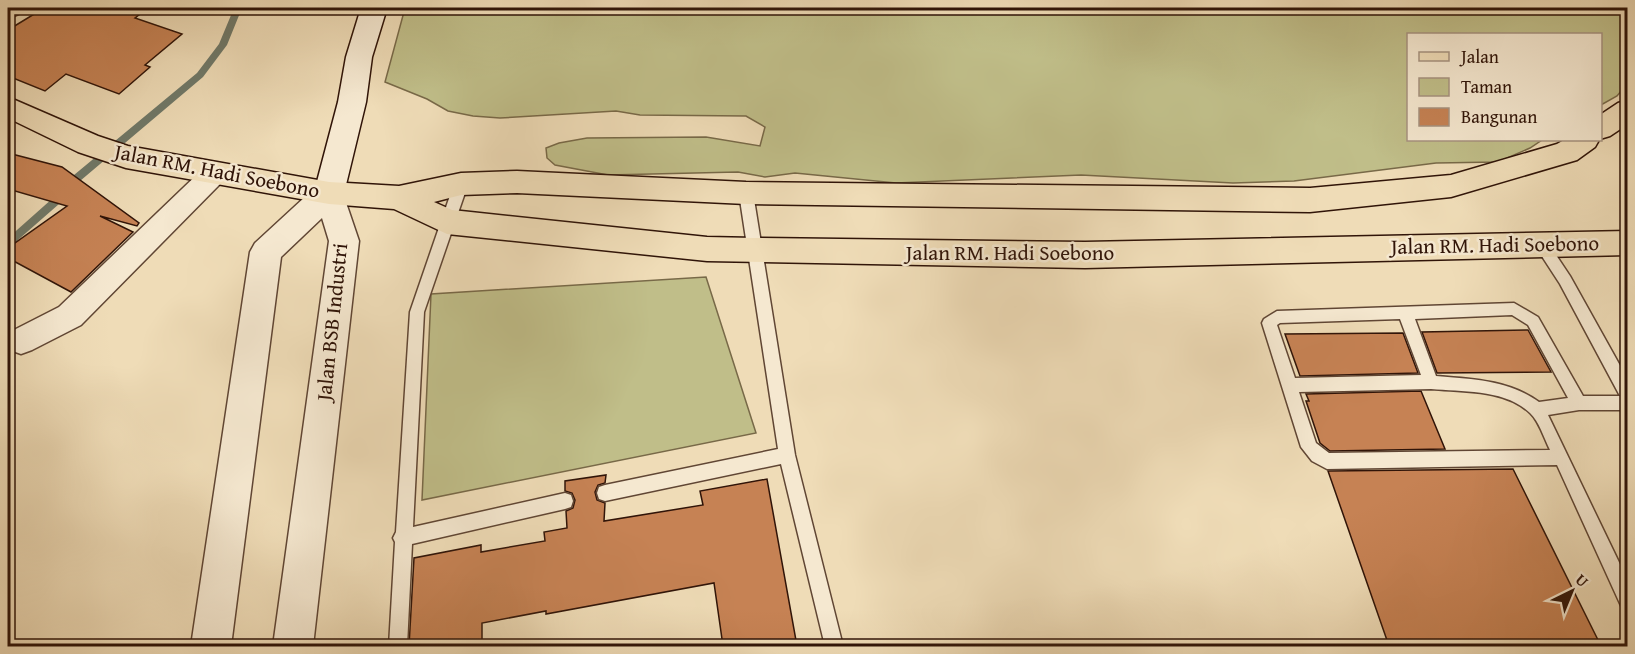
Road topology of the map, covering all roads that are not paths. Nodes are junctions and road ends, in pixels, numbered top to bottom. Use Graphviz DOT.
graph roads {
  1 [pos="13,8"];
  2 [pos="374,8"];
  3 [pos="8,11"];
  4 [pos="8,107"];
  5 [pos="1628,110"];
  6 [pos="1602,128"];
  7 [pos="1584,141"];
  8 [pos="215,173"];
  9 [pos="461,184"];
  10 [pos="329,193"];
  11 [pos="746,193"];
  12 [pos="399,198"];
  13 [pos="447,222"];
  14 [pos="1628,243"];
  15 [pos="1540,244"];
  16 [pos="755,251"];
  17 [pos="1406,313"];
  18 [pos="21,341"];
  19 [pos="1431,382"];
  20 [pos="1290,385"];
  21 [pos="1628,396"];
  22 [pos="1579,403"];
  23 [pos="1628,403"];
  24 [pos="1537,409"];
  25 [pos="787,454"];
  26 [pos="1562,457"];
  27 [pos="605,493"];
  28 [pos="566,501"];
  29 [pos="402,538"];
  30 [pos="1628,602"];
  31 [pos="211,646"];
  32 [pos="293,646"];
  33 [pos="398,646"];
  34 [pos="834,646"];
  1 -- 3 [label="street"];
  2 -- 10 [label="street"];
  4 -- 8 [label="main road, Jalan RM. Hadi Soebono"];
  5 -- 6 [label="main road"];
  7 -- 11 [label="main road, Jalan RM. Hadi Soebono"];
  8 -- 10 [label="main road, Jalan RM. Hadi Soebono"];
  8 -- 18 [label="street"];
  9 -- 11 [label="main road, Jalan RM. Hadi Soebono"];
  9 -- 12 [label="main road, Jalan RM. Hadi Soebono"];
  9 -- 13 [label="lane"];
  10 -- 12 [label="main road, Jalan RM. Hadi Soebono"];
  10 -- 31 [label="street"];
  10 -- 32 [label="street, Jalan BSB Industri"];
  11 -- 16 [label="lane"];
  12 -- 13 [label="main road, Jalan RM. Hadi Soebono"];
  13 -- 16 [label="main road, Jalan RM. Hadi Soebono"];
  13 -- 29 [label="lane"];
  14 -- 15 [label="main road, Jalan RM. Hadi Soebono"];
  15 -- 16 [label="main road, Jalan RM. Hadi Soebono"];
  15 -- 21 [label="lane"];
  16 -- 25 [label="lane"];
  17 -- 19 [label="lane"];
  17 -- 20 [label="lane"];
  17 -- 22 [label="lane"];
  19 -- 20 [label="lane"];
  19 -- 24 [label="lane"];
  20 -- 26 [label="lane"];
  22 -- 23 [label="lane"];
  22 -- 24 [label="lane"];
  24 -- 26 [label="lane"];
  25 -- 27 [label="lane"];
  25 -- 34 [label="lane"];
  26 -- 30 [label="lane"];
  28 -- 29 [label="lane"];
  29 -- 33 [label="lane"];
}
